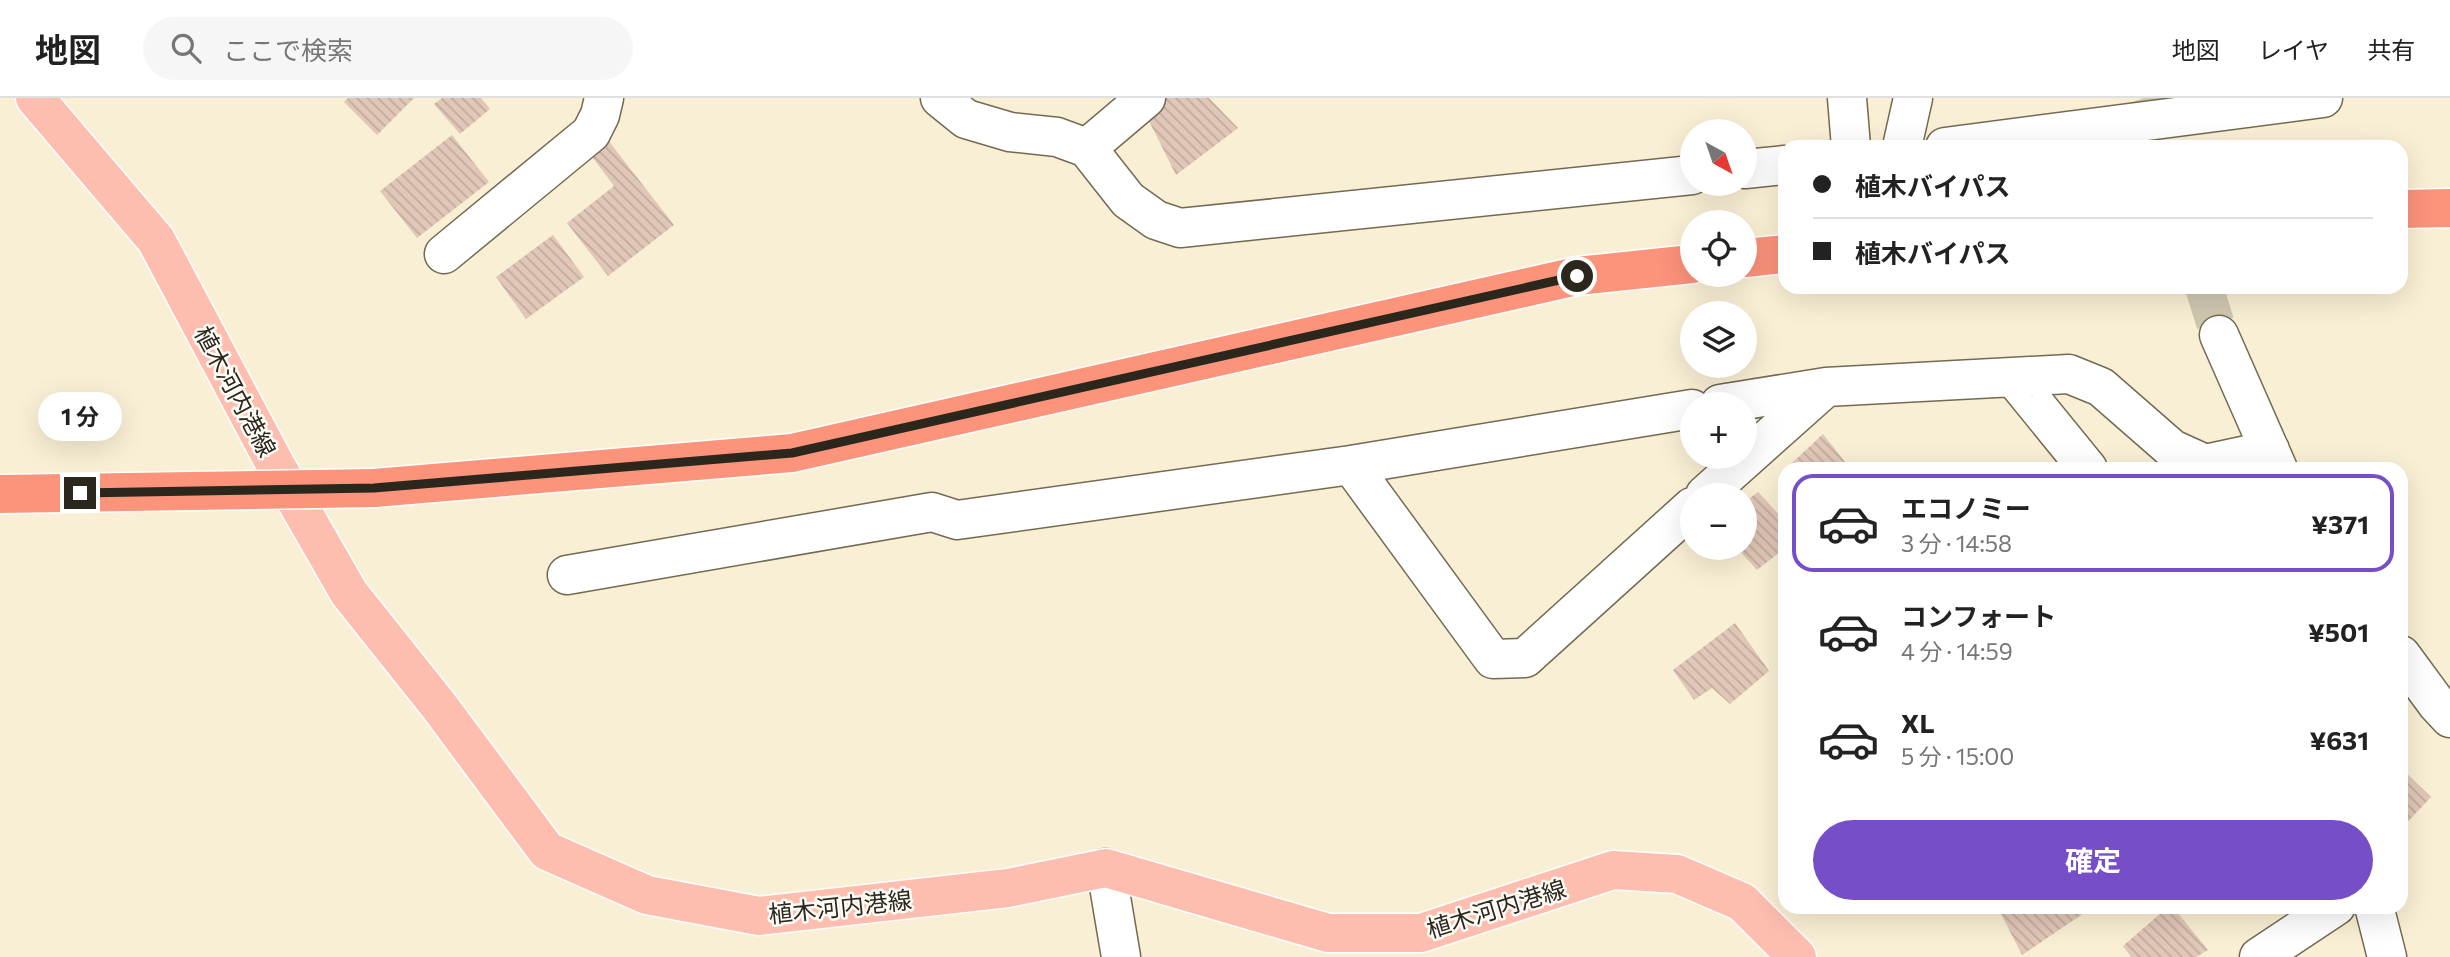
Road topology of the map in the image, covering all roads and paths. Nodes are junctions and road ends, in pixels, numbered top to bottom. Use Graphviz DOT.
graph roads {
  1 [pos="35,98"];
  2 [pos="604,98"];
  3 [pos="940,98"];
  4 [pos="1146,98"];
  5 [pos="1847,98"];
  6 [pos="1913,98"];
  7 [pos="2323,98"];
  8 [pos="1850,140"];
  9 [pos="1904,140"];
  10 [pos="1999,140"];
  11 [pos="1087,148"];
  12 [pos="1778,166"];
  13 [pos="1757,168"];
  14 [pos="1680,176"];
  15 [pos="2450,208"];
  16 [pos="2408,209"];
  17 [pos="444,254"];
  18 [pos="1778,255"];
  19 [pos="1757,257"];
  20 [pos="1680,265"];
  21 [pos="2219,335"];
  22 [pos="2014,378"];
  23 [pos="1826,387"];
  24 [pos="1757,398"];
  25 [pos="1680,411"];
  26 [pos="2274,459"];
  27 [pos="2082,462"];
  28 [pos="2201,462"];
  29 [pos="2233,462"];
  30 [pos="1351,466"];
  31 [pos="1719,483"];
  32 [pos="0,494"];
  33 [pos="1680,518"];
  34 [pos="567,575"];
  35 [pos="2408,665"];
  36 [pos="2450,718"];
  37 [pos="1106,868"];
  38 [pos="2324,914"];
  39 [pos="2376,914"];
  40 [pos="1121,957"];
  41 [pos="1797,957"];
  42 [pos="2259,957"];
  43 [pos="2387,957"];
  1 -- 37 [label="main road, 植木河内港線"];
  2 -- 17 [label="street"];
  3 -- 11 [label="street"];
  4 -- 11 [label="street"];
  5 -- 8 [label="street"];
  6 -- 9 [label="street"];
  7 -- 10 [label="street"];
  11 -- 14 [label="street"];
  12 -- 13 [label="street"];
  15 -- 16 [label="highway"];
  18 -- 19 [label="highway"];
  20 -- 32 [label="highway, bridge"];
  21 -- 26 [label="street"];
  22 -- 23 [label="street"];
  22 -- 27 [label="street"];
  22 -- 28 [label="street"];
  23 -- 24 [label="street"];
  23 -- 31 [label="street"];
  25 -- 30 [label="street"];
  26 -- 29 [label="street"];
  30 -- 33 [label="street"];
  30 -- 34 [label="street"];
  35 -- 36 [label="street"];
  37 -- 40 [label="street"];
  37 -- 41 [label="main road, 植木河内港線"];
  38 -- 42 [label="street"];
  39 -- 43 [label="street"];
}
